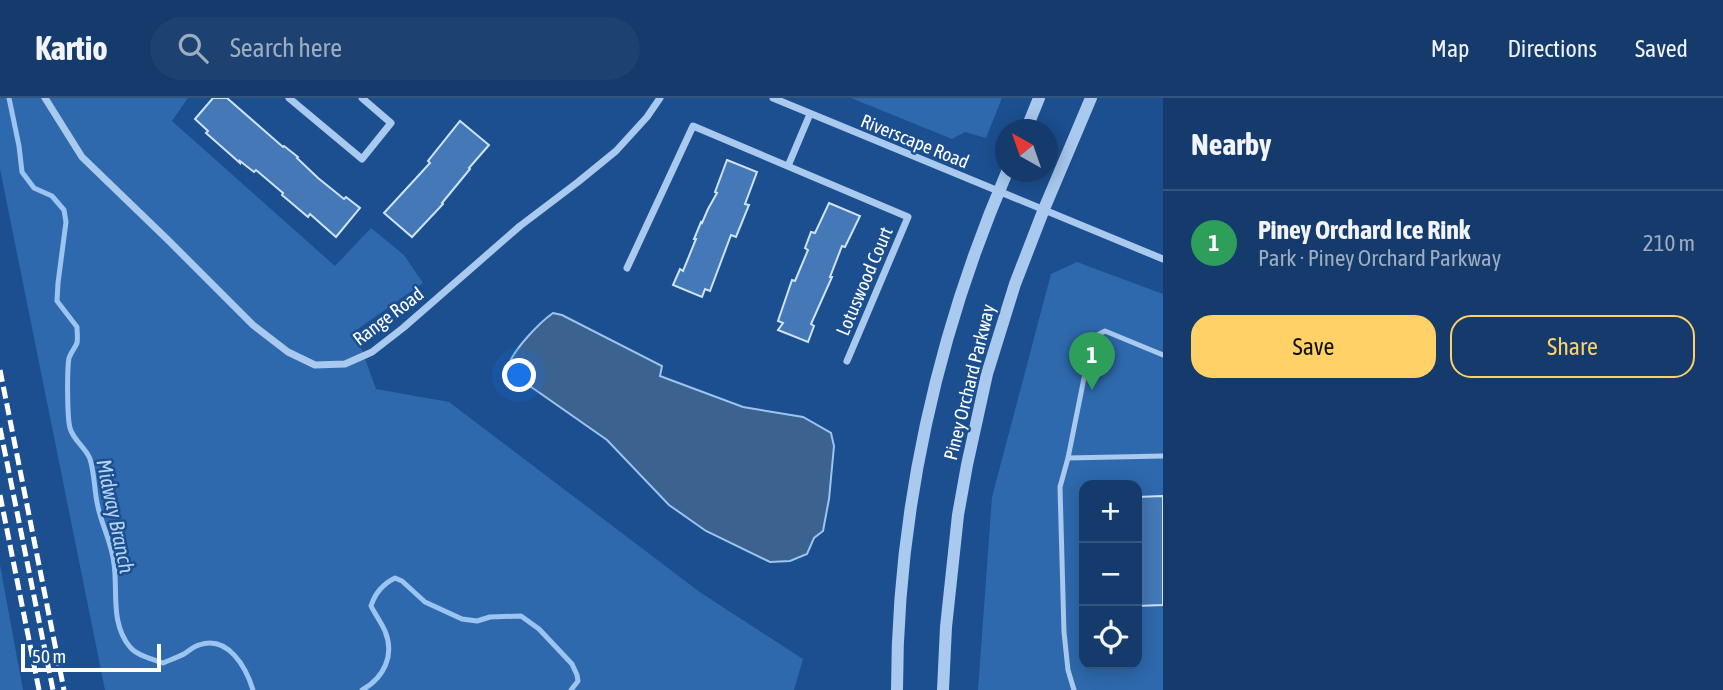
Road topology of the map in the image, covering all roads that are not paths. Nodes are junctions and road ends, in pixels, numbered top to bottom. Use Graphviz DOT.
graph roads {
  1 [pos="45,98"];
  2 [pos="289,98"];
  3 [pos="362,98"];
  4 [pos="660,98"];
  5 [pos="773,98"];
  6 [pos="1040,98"];
  7 [pos="1091,98"];
  8 [pos="810,114"];
  9 [pos="1031,119"];
  10 [pos="788,166"];
  11 [pos="1003,182"];
  12 [pos="999,192"];
  13 [pos="1044,209"];
  14 [pos="1163,259"];
  15 [pos="626,268"];
  16 [pos="1163,355"];
  17 [pos="847,361"];
  18 [pos="1163,456"];
  19 [pos="1068,458"];
  20 [pos="897,690"];
  21 [pos="943,690"];
  22 [pos="1074,690"];
  1 -- 4 [label="street, Range Road"];
  2 -- 3 [label="street"];
  5 -- 8 [label="street, Riverscape Road"];
  6 -- 9 [label="street"];
  7 -- 13 [label="street, Piney Orchard Parkway"];
  8 -- 10 [label="street"];
  8 -- 12 [label="street, Riverscape Road"];
  10 -- 15 [label="street, Lotuswood Court"];
  10 -- 17 [label="street, Lotuswood Court"];
  11 -- 12 [label="street, Piney Orchard Parkway"];
  12 -- 13 [label="street, Riverscape Road"];
  12 -- 20 [label="street, Piney Orchard Parkway"];
  13 -- 14 [label="street, Riverscape Road"];
  13 -- 21 [label="street, Piney Orchard Parkway"];
  16 -- 19 [label="lane"];
  18 -- 19 [label="lane"];
  19 -- 22 [label="lane"];
}
